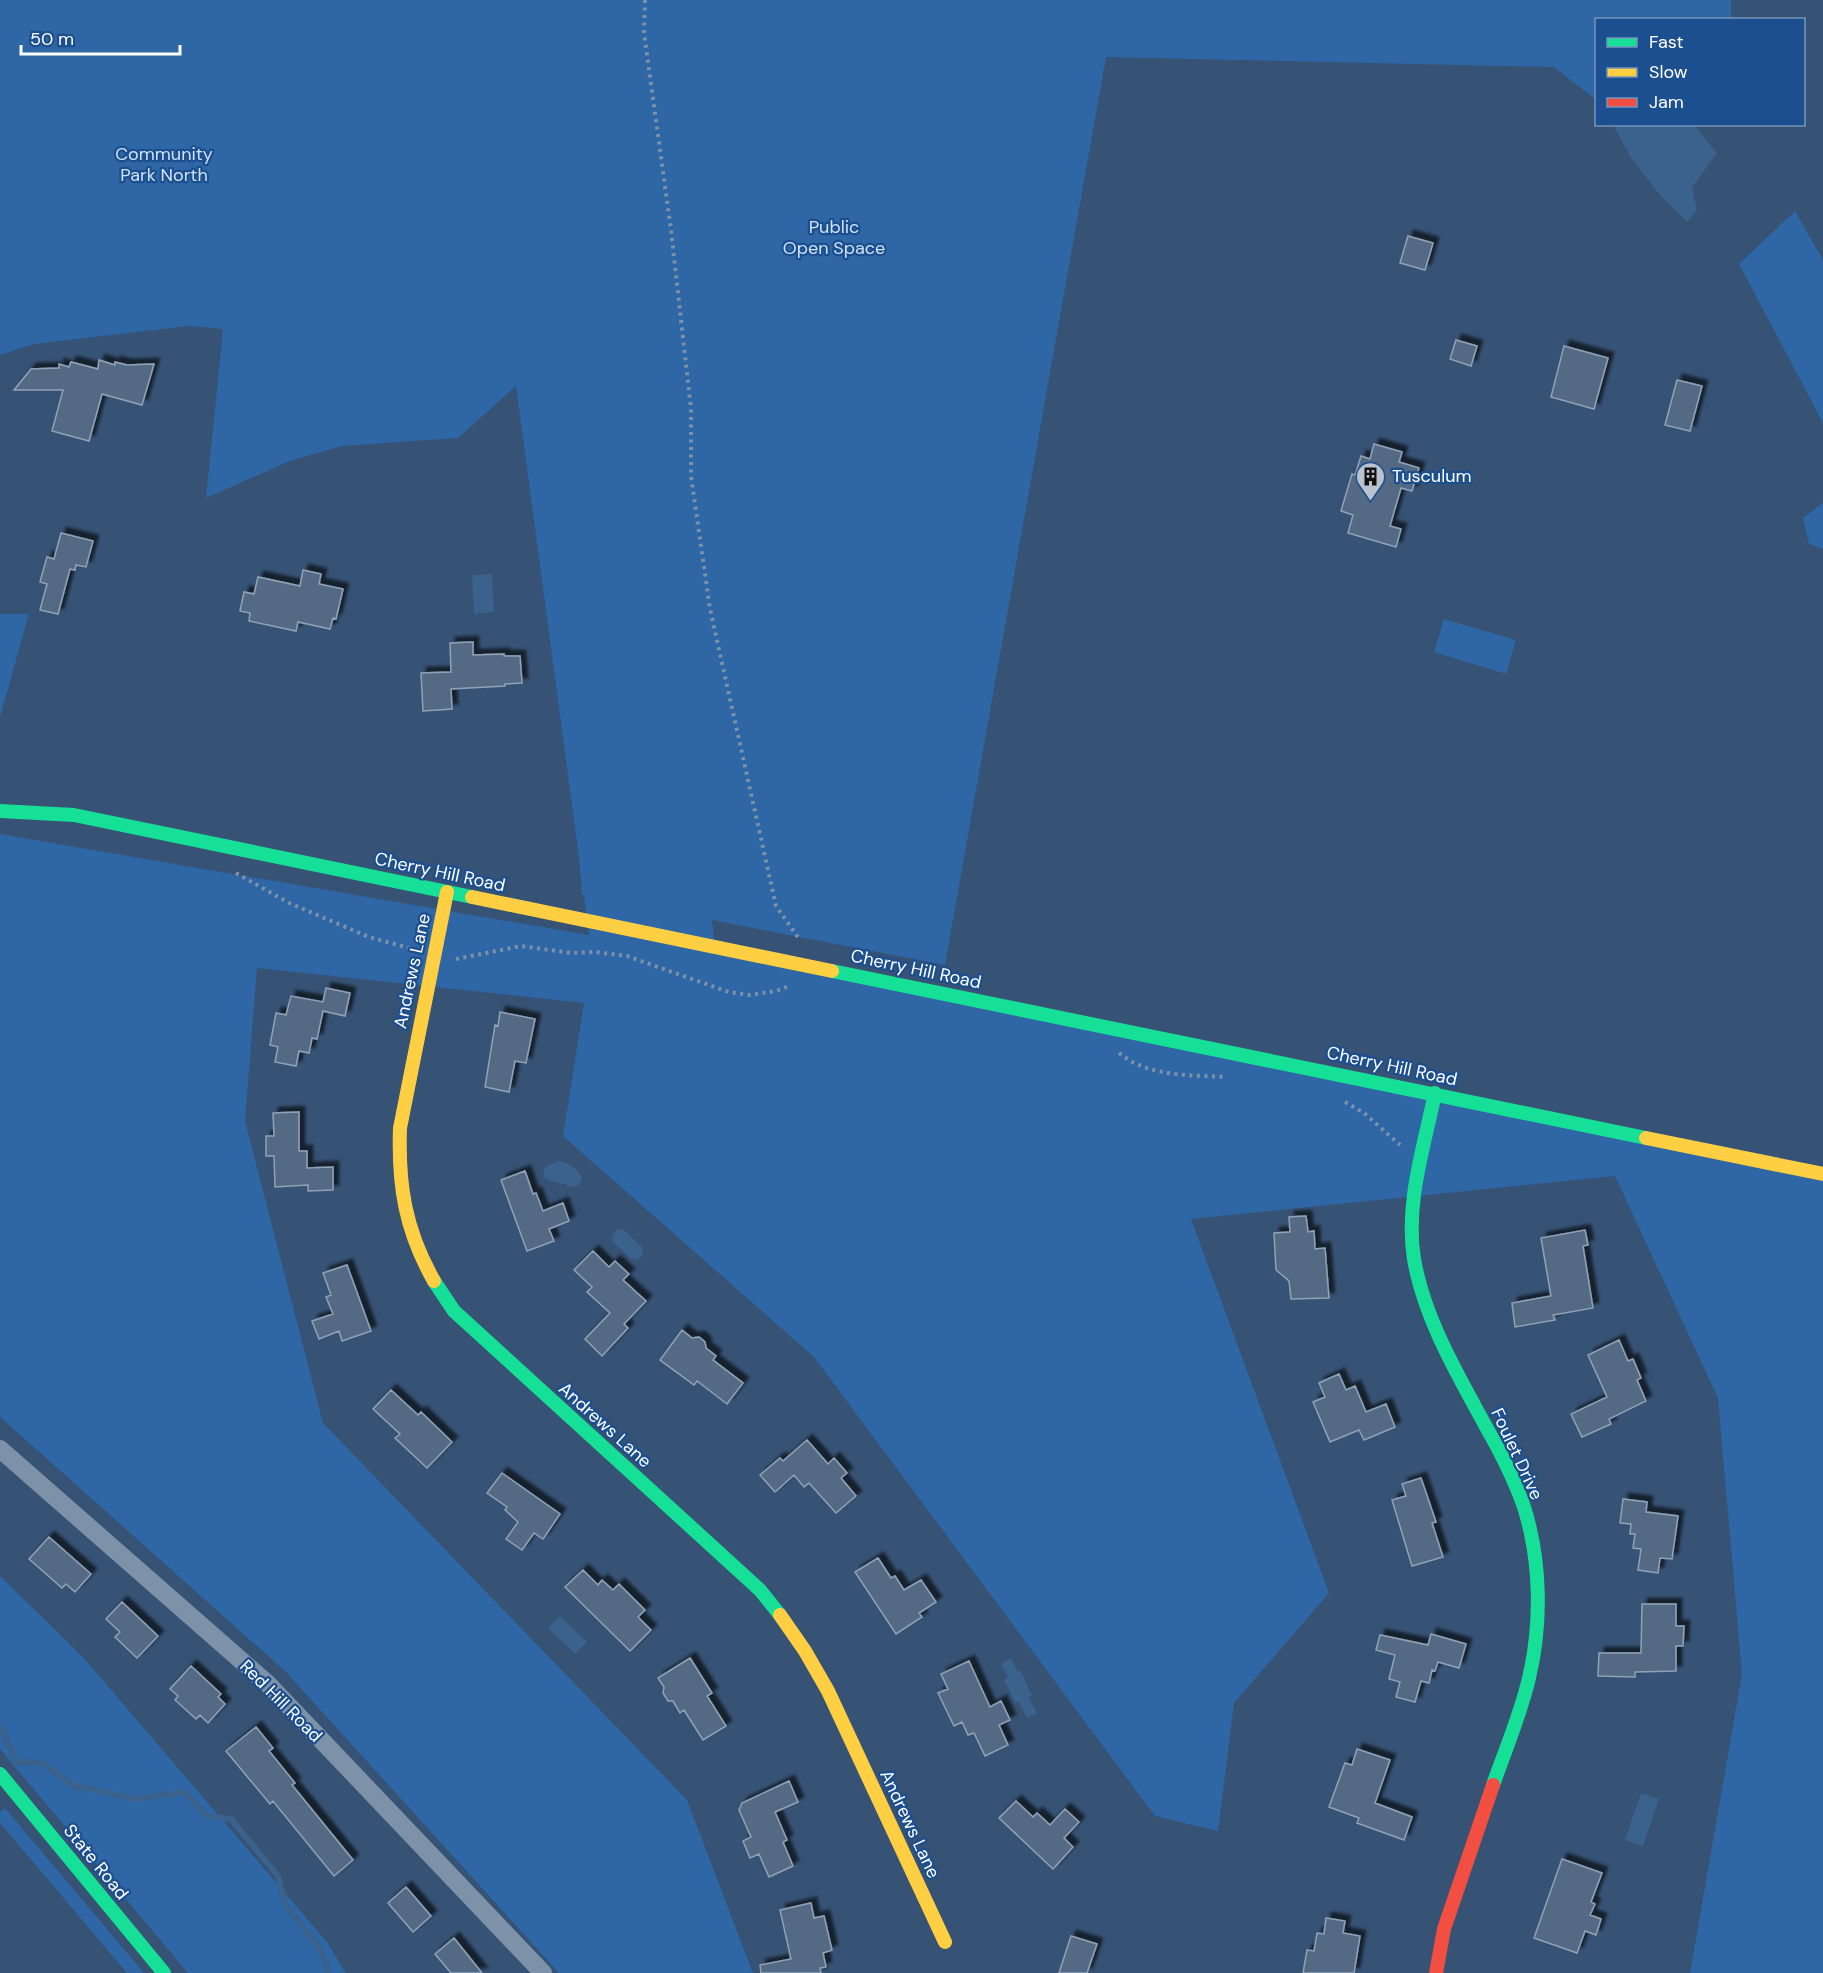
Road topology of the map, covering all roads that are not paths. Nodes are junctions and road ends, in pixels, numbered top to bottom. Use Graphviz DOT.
graph roads {
  1 [pos="0,810"];
  2 [pos="447,892"];
  3 [pos="1435,1093"];
  4 [pos="1823,1174"];
  5 [pos="0,1449"];
  6 [pos="0,1774"];
  7 [pos="945,1942"];
  8 [pos="164,1973"];
  9 [pos="543,1973"];
  10 [pos="1436,1973"];
  1 -- 2 [label="main road, Cherry Hill Road"];
  2 -- 3 [label="main road, Cherry Hill Road"];
  2 -- 7 [label="main road, Andrews Lane"];
  3 -- 4 [label="main road, Cherry Hill Road"];
  3 -- 10 [label="main road, Foulet Drive"];
  5 -- 9 [label="street, Red Hill Road"];
  6 -- 8 [label="main road, State Road"];
}
